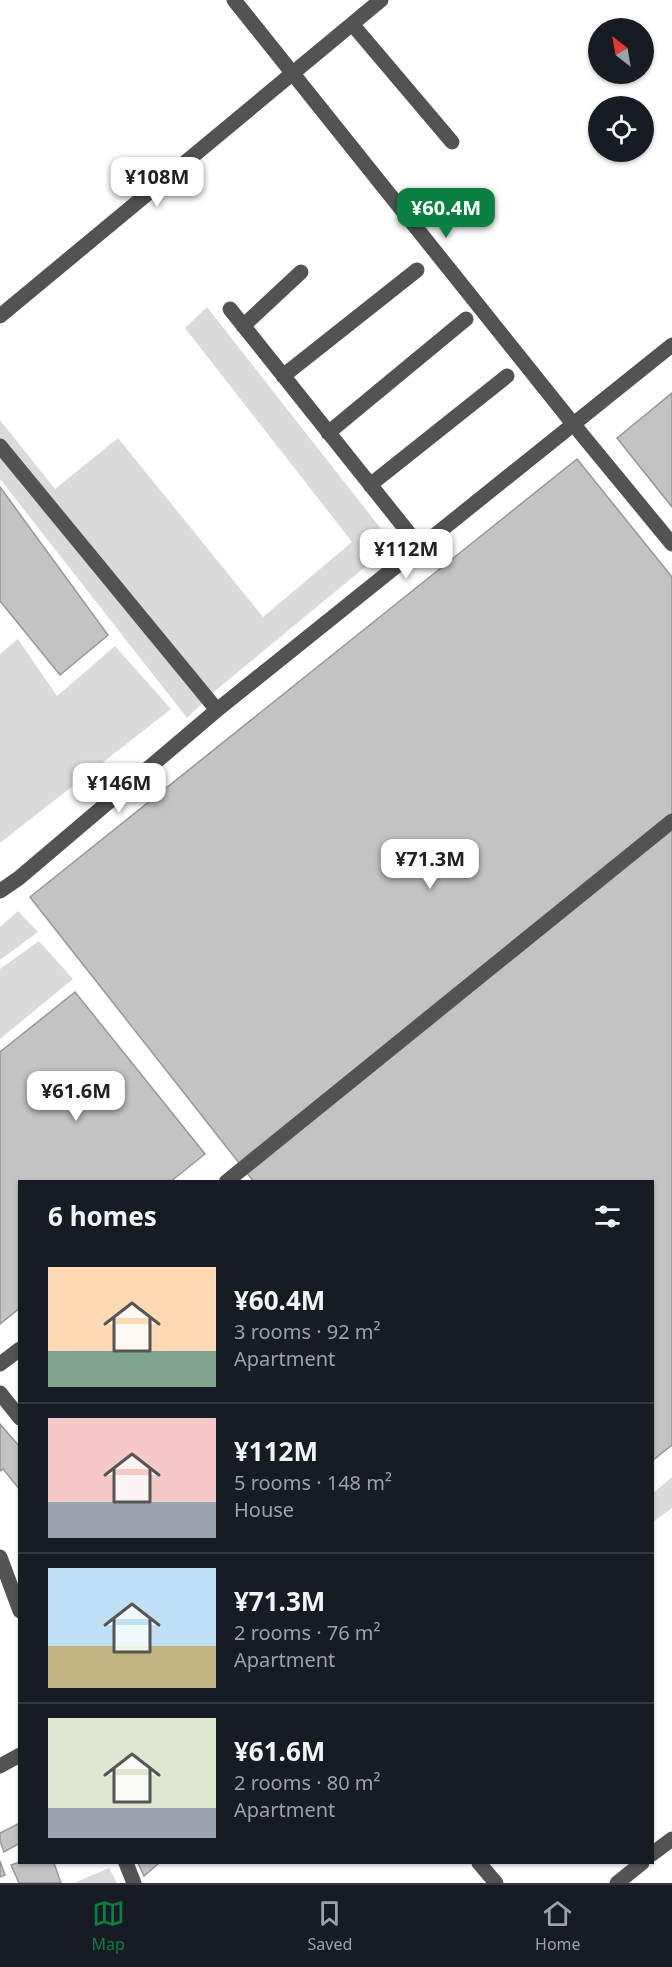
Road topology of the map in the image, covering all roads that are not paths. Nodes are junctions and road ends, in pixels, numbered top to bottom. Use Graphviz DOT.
graph roads {
  1 [pos="234,0"];
  2 [pos="381,0"];
  3 [pos="352,24"];
  4 [pos="293,74"];
  5 [pos="452,142"];
  6 [pos="417,270"];
  7 [pos="301,272"];
  8 [pos="230,309"];
  9 [pos="0,316"];
  10 [pos="466,319"];
  11 [pos="243,326"];
  12 [pos="672,345"];
  13 [pos="283,376"];
  14 [pos="507,376"];
  15 [pos="573,424"];
  16 [pos="328,433"];
  17 [pos="0,446"];
  18 [pos="370,485"];
  19 [pos="672,544"];
  20 [pos="420,547"];
  21 [pos="217,710"];
  22 [pos="672,821"];
  23 [pos="0,891"];
  24 [pos="227,1180"];
  25 [pos="18,1350"];
  26 [pos="0,1364"];
  27 [pos="0,1393"];
  28 [pos="18,1416"];
  29 [pos="1,1559"];
  30 [pos="18,1606"];
  31 [pos="18,1756"];
  32 [pos="0,1766"];
  33 [pos="672,1839"];
  34 [pos="654,1852"];
  35 [pos="126,1864"];
  36 [pos="480,1864"];
  37 [pos="641,1864"];
  38 [pos="134,1883"];
  39 [pos="496,1883"];
  40 [pos="617,1883"];
  1 -- 4 [label="street"];
  2 -- 3 [label="street"];
  3 -- 4 [label="street"];
  3 -- 5 [label="street"];
  4 -- 9 [label="street"];
  4 -- 15 [label="street"];
  6 -- 13 [label="street"];
  7 -- 11 [label="street"];
  8 -- 11 [label="street"];
  10 -- 16 [label="street"];
  11 -- 13 [label="street"];
  12 -- 15 [label="street"];
  13 -- 16 [label="street"];
  14 -- 18 [label="street"];
  15 -- 19 [label="street"];
  15 -- 20 [label="street"];
  16 -- 18 [label="street"];
  17 -- 21 [label="street"];
  18 -- 20 [label="street"];
  20 -- 21 [label="street"];
  21 -- 23 [label="street"];
  22 -- 24 [label="street"];
  25 -- 26 [label="street"];
  27 -- 28 [label="street"];
  29 -- 30 [label="street"];
  31 -- 32 [label="street"];
  33 -- 34 [label="street"];
  35 -- 38 [label="street"];
  36 -- 39 [label="street"];
  37 -- 40 [label="street"];
}
